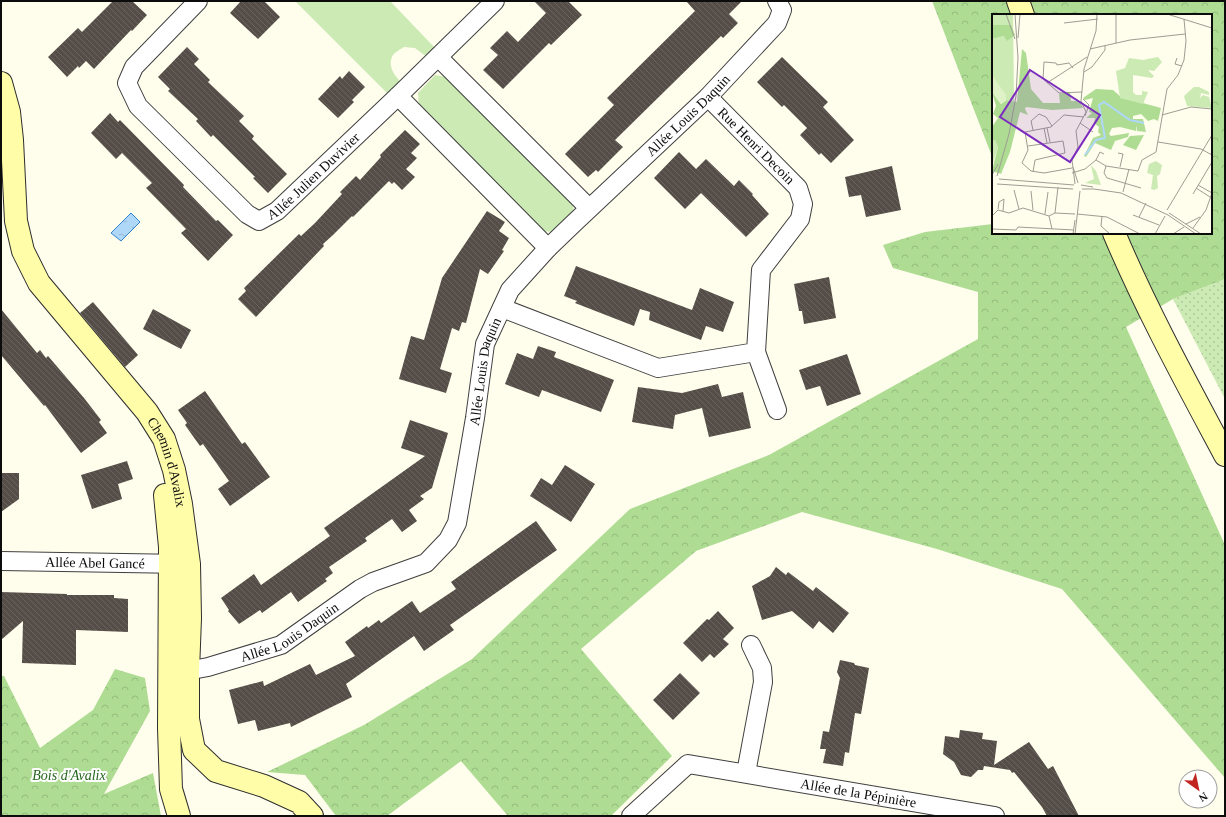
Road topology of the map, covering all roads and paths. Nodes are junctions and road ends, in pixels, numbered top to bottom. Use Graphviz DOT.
graph roads {
  1 [pos="198,1"];
  2 [pos="495,1"];
  3 [pos="777,1"];
  4 [pos="1018,1"];
  5 [pos="1023,14"];
  6 [pos="438,57"];
  7 [pos="1,83"];
  8 [pos="398,96"];
  9 [pos="708,97"];
  10 [pos="1,204"];
  11 [pos="589,208"];
  12 [pos="1114,234"];
  13 [pos="548,248"];
  14 [pos="502,308"];
  15 [pos="756,352"];
  16 [pos="777,410"];
  17 [pos="1225,455"];
  18 [pos="1,561"];
  19 [pos="179,564"];
  20 [pos="751,645"];
  21 [pos="179,673"];
  22 [pos="746,773"];
  23 [pos="909,809"];
  24 [pos="179,816"];
  25 [pos="312,816"];
  26 [pos="631,816"];
  27 [pos="995,816"];
  1 -- 8 [label="street, Allée Julien Duvivier"];
  2 -- 6 [label="street, Allée Julien Duvivier"];
  3 -- 9 [label="street, Allée Louis Daquin"];
  4 -- 5 [label="street"];
  6 -- 8 [label="street, Allée Julien Duvivier"];
  6 -- 11 [label="street"];
  7 -- 19 [label="street, Chemin d'Avalix"];
  8 -- 13 [label="street"];
  9 -- 11 [label="street, Allée Louis Daquin"];
  9 -- 15 [label="street, Rue Henri Decoin"];
  10 -- 19 [label="street, Chemin d'Avalix"];
  11 -- 13 [label="street, Allée Louis Daquin"];
  12 -- 17 [label="street"];
  13 -- 14 [label="street, Allée Louis Daquin"];
  14 -- 15 [label="street"];
  14 -- 21 [label="street, Allée Louis Daquin"];
  15 -- 16 [label="street, Rue Henri Decoin"];
  18 -- 19 [label="street, Allée Abel Gancé"];
  19 -- 21 [label="street, Chemin d'Avalix"];
  20 -- 22 [label="street"];
  21 -- 24 [label="street, Chemin d'Avalix"];
  21 -- 25 [label="street, Chemin d'Avalix"];
  22 -- 23 [label="street, Allée de la Pépinière"];
  22 -- 26 [label="street, Allée de la Pépinière"];
  23 -- 27 [label="street, Allée de la Pépinière"];
}
